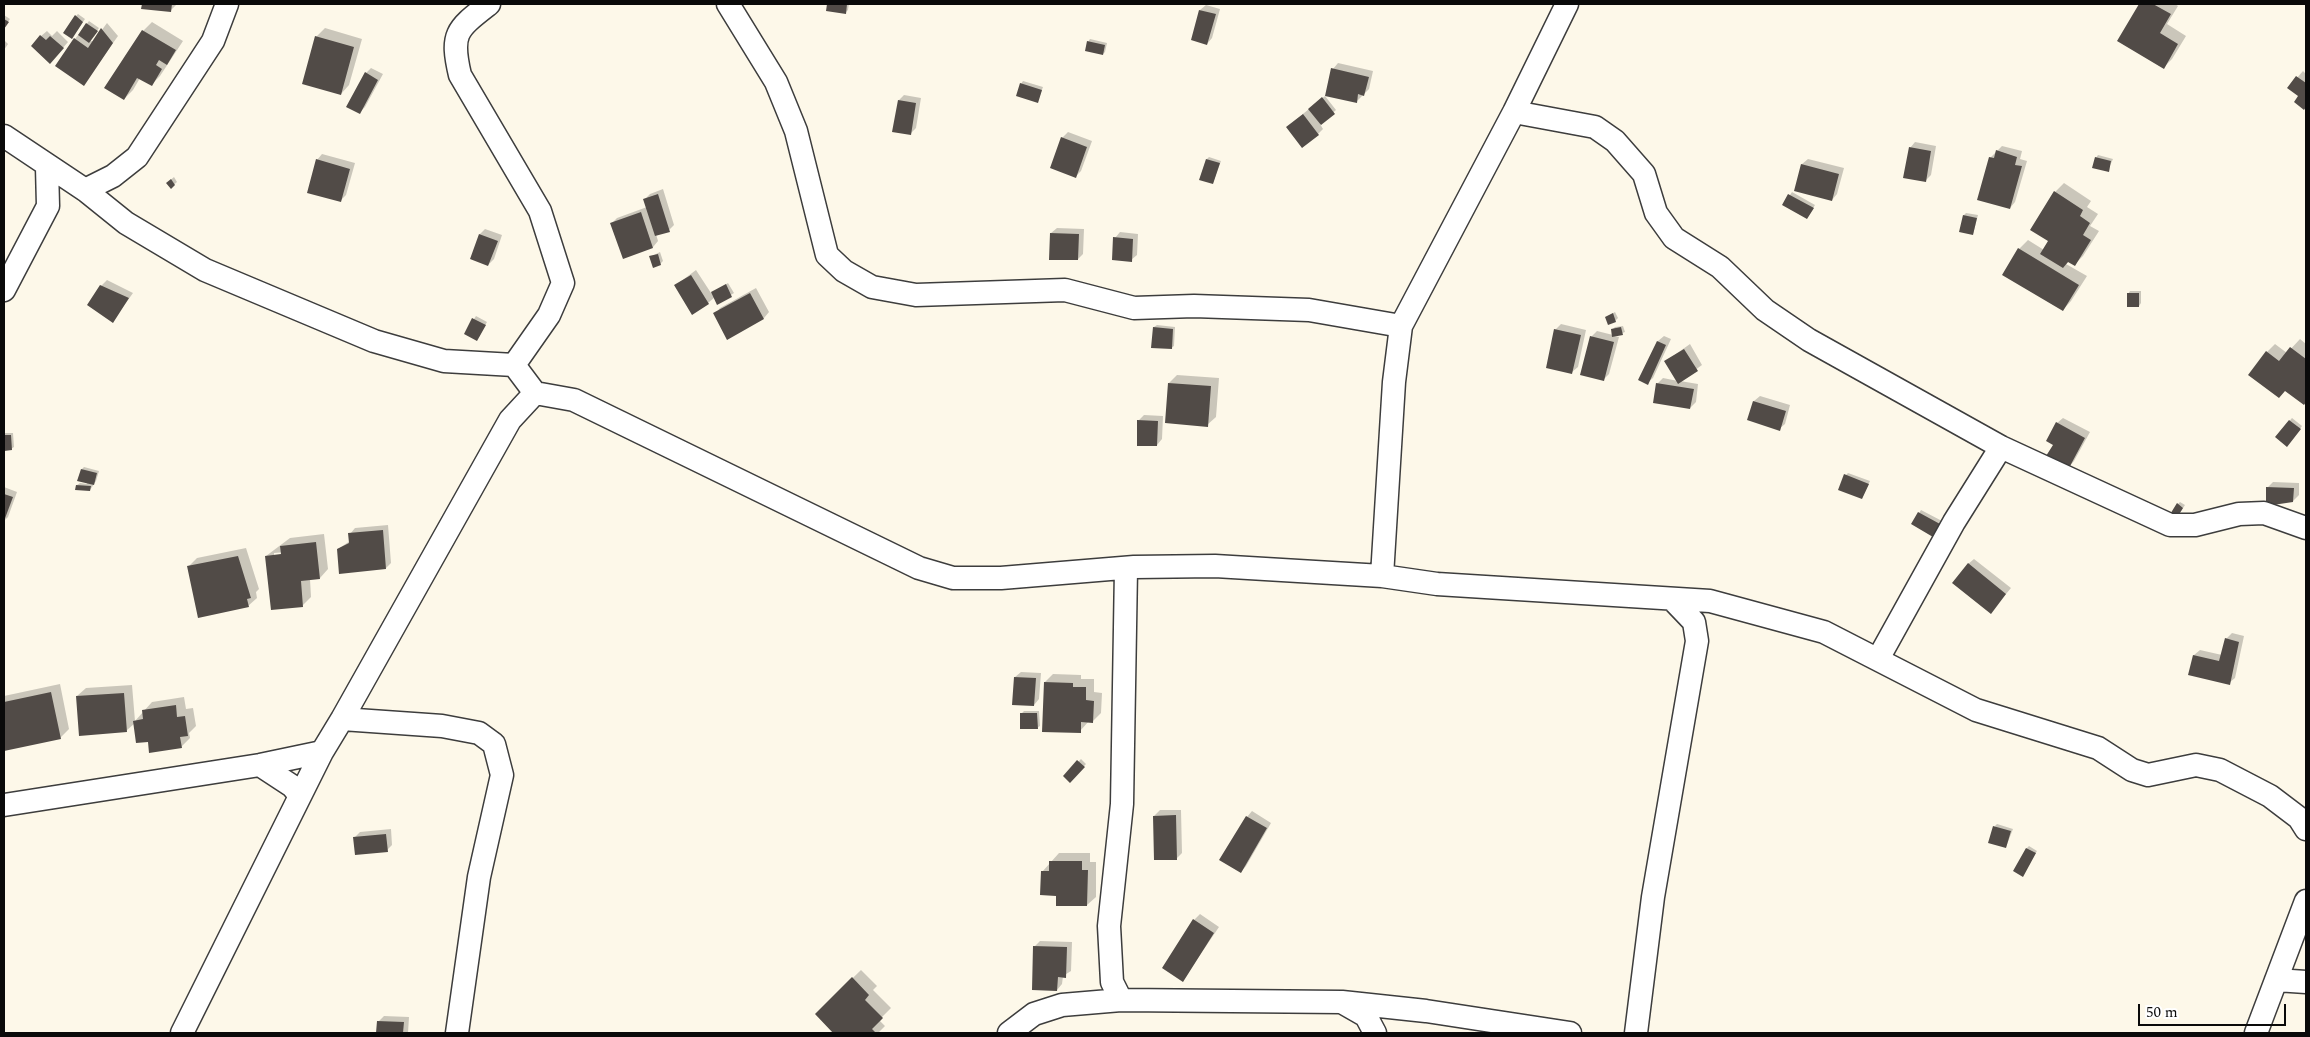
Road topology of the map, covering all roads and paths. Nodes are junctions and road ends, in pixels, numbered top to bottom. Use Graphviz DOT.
graph roads {
  1 [pos="227,4"];
  2 [pos="489,4"];
  3 [pos="728,4"];
  4 [pos="1567,4"];
  5 [pos="1514,112"];
  6 [pos="4,136"];
  7 [pos="47,167"];
  8 [pos="85,190"];
  9 [pos="4,290"];
  10 [pos="1401,326"];
  11 [pos="514,365"];
  12 [pos="534,393"];
  13 [pos="2001,447"];
  14 [pos="2306,528"];
  15 [pos="1126,569"];
  16 [pos="1382,576"];
  17 [pos="1672,599"];
  18 [pos="1878,659"];
  19 [pos="342,719"];
  20 [pos="322,752"];
  21 [pos="260,765"];
  22 [pos="300,796"];
  23 [pos="4,805"];
  24 [pos="2306,829"];
  25 [pos="2306,901"];
  26 [pos="2276,980"];
  27 [pos="2306,982"];
  28 [pos="1121,1000"];
  29 [pos="1342,1002"];
  30 [pos="182,1033"];
  31 [pos="456,1033"];
  32 [pos="1009,1033"];
  33 [pos="1375,1033"];
  34 [pos="1570,1033"];
  35 [pos="1636,1033"];
  36 [pos="2256,1033"];
  1 -- 8 [label="street"];
  2 -- 11 [label="street"];
  3 -- 10 [label="street"];
  4 -- 5 [label="street"];
  5 -- 10 [label="street"];
  5 -- 13 [label="street"];
  6 -- 7 [label="street"];
  7 -- 8 [label="street"];
  7 -- 9 [label="street"];
  8 -- 11 [label="street"];
  10 -- 16 [label="street"];
  11 -- 12 [label="street"];
  12 -- 15 [label="street"];
  12 -- 19 [label="street"];
  13 -- 14 [label="street"];
  13 -- 18 [label="street"];
  15 -- 16 [label="street"];
  15 -- 28 [label="street"];
  16 -- 17 [label="street"];
  17 -- 18 [label="street"];
  17 -- 35 [label="street"];
  18 -- 24 [label="street"];
  19 -- 20 [label="street"];
  19 -- 31 [label="street"];
  20 -- 21 [label="street"];
  20 -- 22 [label="street"];
  21 -- 22 [label="street"];
  21 -- 23 [label="street"];
  22 -- 30 [label="street"];
  25 -- 26 [label="street"];
  26 -- 27 [label="street"];
  26 -- 36 [label="street"];
  28 -- 29 [label="street"];
  28 -- 32 [label="street"];
  29 -- 33 [label="street"];
  29 -- 34 [label="street"];
}
